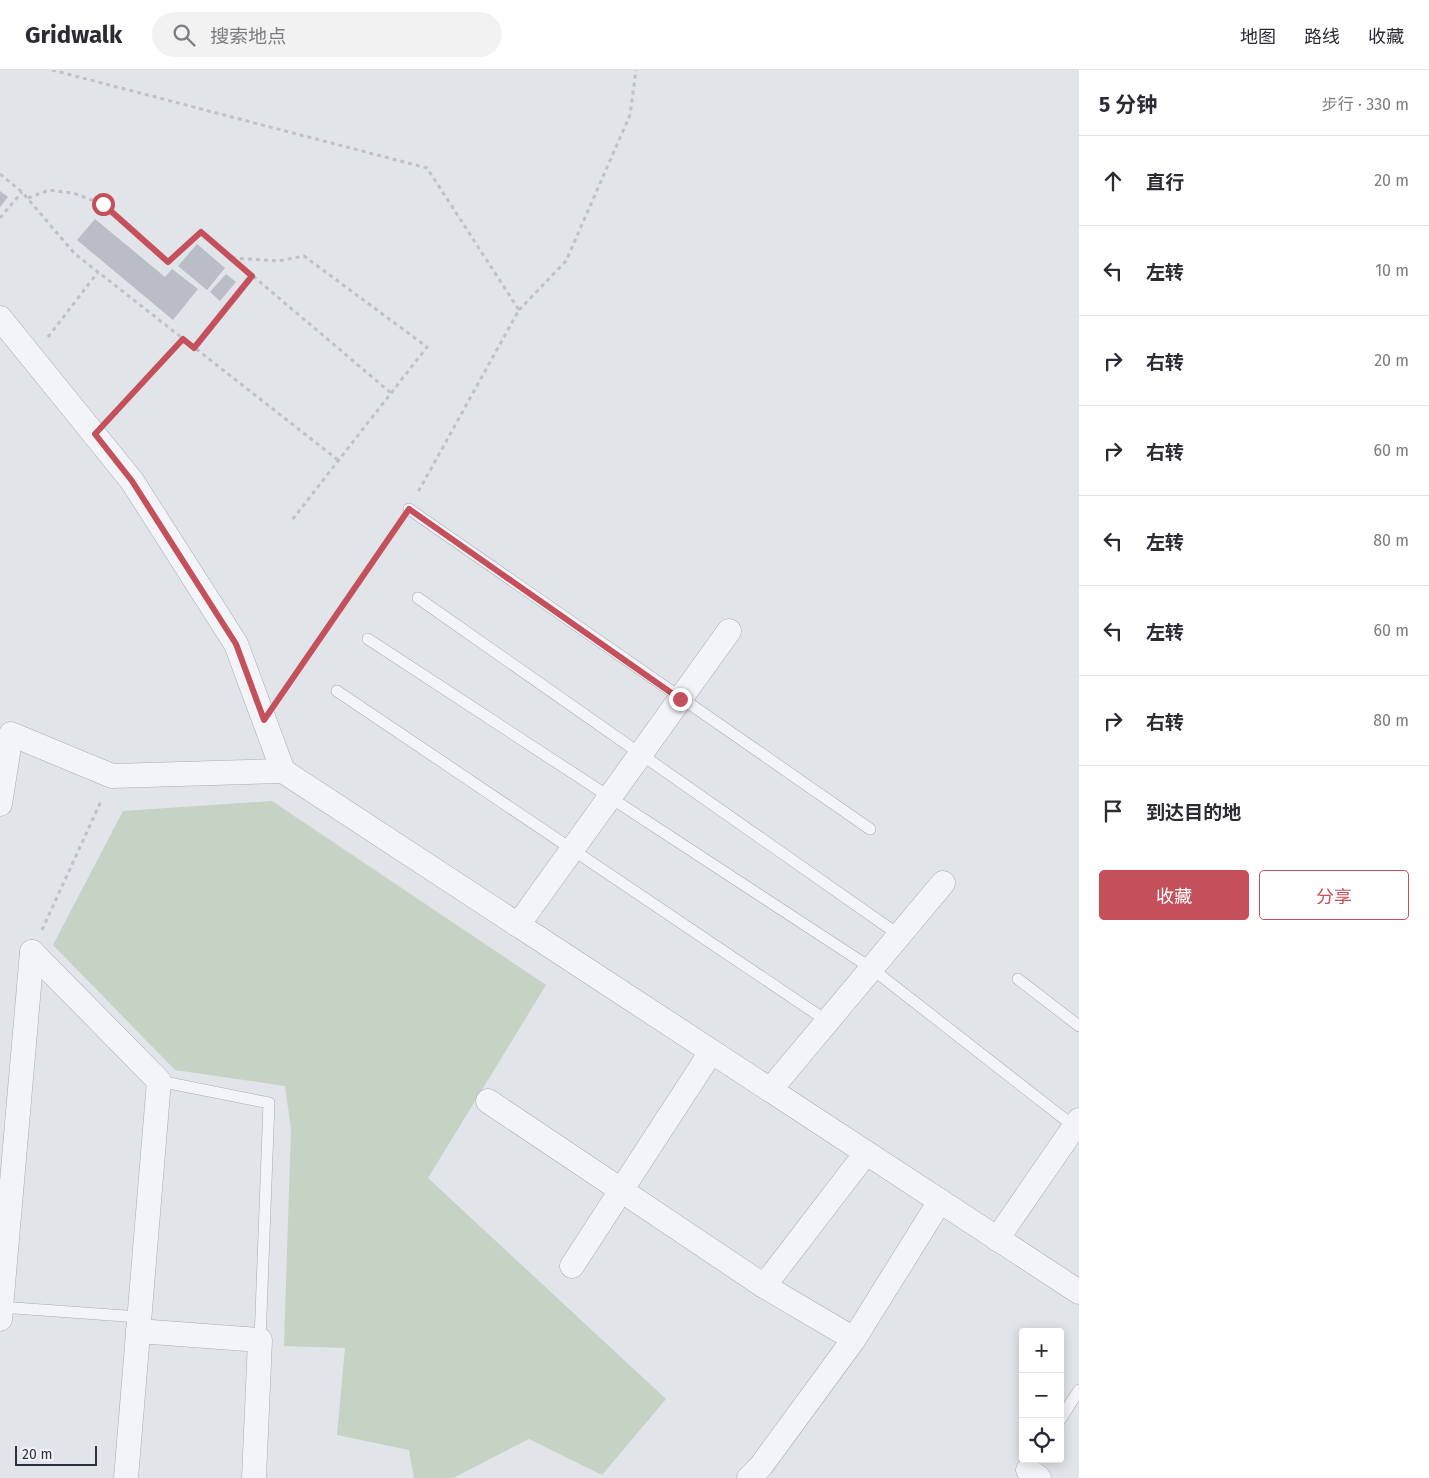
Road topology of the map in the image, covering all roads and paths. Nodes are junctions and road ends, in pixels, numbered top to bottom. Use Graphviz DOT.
graph roads {
  1 [pos="52,70"];
  2 [pos="636,70"];
  3 [pos="0,174"];
  4 [pos="22,192"];
  5 [pos="28,198"];
  6 [pos="0,218"];
  7 [pos="232,258"];
  8 [pos="98,272"];
  9 [pos="252,276"];
  10 [pos="519,310"];
  11 [pos="0,318"];
  12 [pos="183,339"];
  13 [pos="194,348"];
  14 [pos="32,358"];
  15 [pos="391,393"];
  16 [pos="95,434"];
  17 [pos="338,460"];
  18 [pos="409,509"];
  19 [pos="292,520"];
  20 [pos="418,598"];
  21 [pos="729,631"];
  22 [pos="368,639"];
  23 [pos="337,692"];
  24 [pos="680,699"];
  25 [pos="264,720"];
  26 [pos="6,730"];
  27 [pos="641,753"];
  28 [pos="283,771"];
  29 [pos="112,776"];
  30 [pos="610,797"];
  31 [pos="0,804"];
  32 [pos="870,829"];
  33 [pos="572,849"];
  34 [pos="943,883"];
  35 [pos="518,925"];
  36 [pos="899,935"];
  37 [pos="32,952"];
  38 [pos="871,968"];
  39 [pos="1018,979"];
  40 [pos="827,1020"];
  41 [pos="1079,1026"];
  42 [pos="711,1052"];
  43 [pos="159,1081"];
  44 [pos="770,1090"];
  45 [pos="488,1101"];
  46 [pos="1078,1126"];
  47 [pos="866,1153"];
  48 [pos="622,1190"];
  49 [pos="940,1201"];
  50 [pos="997,1239"];
  51 [pos="572,1266"];
  52 [pos="764,1286"];
  53 [pos="1079,1292"];
  54 [pos="1,1313"];
  55 [pos="139,1324"];
  56 [pos="260,1340"];
  57 [pos="854,1340"];
  58 [pos="1079,1390"];
  59 [pos="1069,1406"];
  60 [pos="1079,1412"];
  61 [pos="1061,1418"];
  62 [pos="126,1478"];
  63 [pos="254,1478"];
  64 [pos="749,1478"];
  1 -- 10 [label="path"];
  2 -- 10 [label="path"];
  3 -- 4 [label="path"];
  4 -- 5 [label="path"];
  4 -- 6 [label="path"];
  5 -- 7 [label="path"];
  5 -- 8 [label="path"];
  7 -- 9 [label="path"];
  7 -- 15 [label="path"];
  8 -- 12 [label="path"];
  8 -- 14 [label="path"];
  9 -- 13 [label="path"];
  9 -- 15 [label="path"];
  10 -- 18 [label="path"];
  11 -- 14 [label="street"];
  12 -- 13 [label="path"];
  12 -- 16 [label="path"];
  13 -- 17 [label="path"];
  14 -- 16 [label="street"];
  15 -- 17 [label="path"];
  16 -- 25 [label="street"];
  17 -- 19 [label="path"];
  18 -- 24 [label="lane"];
  18 -- 25 [label="path"];
  20 -- 27 [label="lane"];
  21 -- 24 [label="street"];
  22 -- 30 [label="lane"];
  23 -- 33 [label="lane"];
  24 -- 27 [label="street"];
  24 -- 32 [label="lane"];
  25 -- 28 [label="street"];
  26 -- 29 [label="street"];
  26 -- 31 [label="street"];
  27 -- 30 [label="street"];
  27 -- 36 [label="lane"];
  28 -- 29 [label="street"];
  28 -- 35 [label="street"];
  29 -- 37 [label="path"];
  30 -- 33 [label="street"];
  30 -- 38 [label="lane"];
  33 -- 35 [label="street"];
  33 -- 40 [label="lane"];
  34 -- 36 [label="street"];
  35 -- 42 [label="street"];
  36 -- 38 [label="street"];
  37 -- 43 [label="street"];
  37 -- 54 [label="street"];
  38 -- 40 [label="street"];
  38 -- 46 [label="lane"];
  39 -- 41 [label="lane"];
  40 -- 44 [label="street"];
  42 -- 44 [label="street"];
  42 -- 48 [label="street"];
  43 -- 55 [label="street"];
  43 -- 56 [label="lane"];
  44 -- 47 [label="street"];
  45 -- 48 [label="street"];
  46 -- 50 [label="street"];
  47 -- 49 [label="street"];
  47 -- 52 [label="street"];
  48 -- 51 [label="street"];
  48 -- 52 [label="street"];
  49 -- 50 [label="street"];
  49 -- 57 [label="street"];
  50 -- 53 [label="street"];
  52 -- 57 [label="street"];
  54 -- 55 [label="lane"];
  55 -- 56 [label="street"];
  55 -- 62 [label="street"];
  56 -- 63 [label="street"];
  57 -- 64 [label="street"];
  58 -- 59 [label="lane"];
  59 -- 60 [label="lane"];
  59 -- 61 [label="lane"];
}
